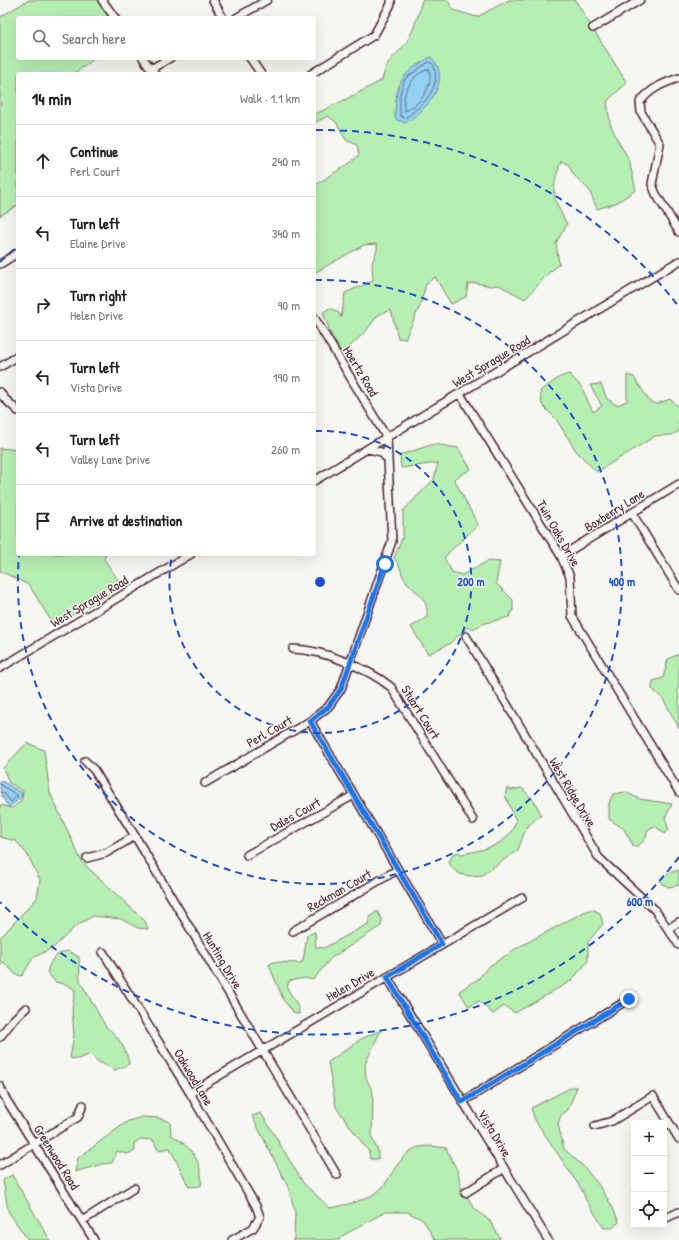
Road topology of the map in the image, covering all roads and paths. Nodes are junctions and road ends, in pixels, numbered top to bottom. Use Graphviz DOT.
graph roads {
  1 [pos="102,0"];
  2 [pos="212,0"];
  3 [pos="267,0"];
  4 [pos="391,0"];
  5 [pos="640,0"];
  6 [pos="114,16"];
  7 [pos="222,16"];
  8 [pos="239,16"];
  9 [pos="593,28"];
  10 [pos="144,60"];
  11 [pos="168,60"];
  12 [pos="251,60"];
  13 [pos="153,72"];
  14 [pos="260,72"];
  15 [pos="314,72"];
  16 [pos="679,78"];
  17 [pos="679,232"];
  18 [pos="16,255"];
  19 [pos="679,261"];
  20 [pos="0,264"];
  21 [pos="316,320"];
  22 [pos="16,357"];
  23 [pos="0,367"];
  24 [pos="0,392"];
  25 [pos="460,394"];
  26 [pos="16,409"];
  27 [pos="387,438"];
  28 [pos="368,449"];
  29 [pos="389,460"];
  30 [pos="316,479"];
  31 [pos="679,484"];
  32 [pos="632,513"];
  33 [pos="188,556"];
  34 [pos="561,556"];
  35 [pos="679,590"];
  36 [pos="466,636"];
  37 [pos="293,649"];
  38 [pos="350,663"];
  39 [pos="0,668"];
  40 [pos="310,721"];
  41 [pos="85,761"];
  42 [pos="205,783"];
  43 [pos="679,792"];
  44 [pos="354,795"];
  45 [pos="474,820"];
  46 [pos="135,836"];
  47 [pos="247,855"];
  48 [pos="88,858"];
  49 [pos="397,870"];
  50 [pos="522,898"];
  51 [pos="679,922"];
  52 [pos="669,928"];
  53 [pos="293,931"];
  54 [pos="442,944"];
  55 [pos="679,945"];
  56 [pos="104,952"];
  57 [pos="387,977"];
  58 [pos="629,999"];
  59 [pos="26,1008"];
  60 [pos="0,1037"];
  61 [pos="263,1050"];
  62 [pos="0,1086"];
  63 [pos="190,1092"];
  64 [pos="462,1102"];
  65 [pos="83,1105"];
  66 [pos="595,1126"];
  67 [pos="679,1139"];
  68 [pos="34,1144"];
  69 [pos="0,1165"];
  70 [pos="503,1169"];
  71 [pos="337,1174"];
  72 [pos="134,1188"];
  73 [pos="465,1193"];
  74 [pos="679,1212"];
  75 [pos="667,1218"];
  76 [pos="82,1221"];
  77 [pos="94,1240"];
  78 [pos="232,1240"];
  79 [pos="548,1240"];
  1 -- 6 [label="street"];
  2 -- 7 [label="street"];
  3 -- 8 [label="street"];
  4 -- 15 [label="street"];
  5 -- 9 [label="street"];
  10 -- 13 [label="street"];
  11 -- 13 [label="street"];
  12 -- 14 [label="street"];
  16 -- 17 [label="street"];
  18 -- 20 [label="street"];
  19 -- 25 [label="street, West Sprague Road"];
  21 -- 27 [label="street, Hoertz Road"];
  22 -- 23 [label="street"];
  24 -- 26 [label="street"];
  25 -- 27 [label="street, West Sprague Road"];
  25 -- 34 [label="street, Twin Oaks Drive"];
  27 -- 28 [label="street, West Sprague Road"];
  27 -- 29 [label="street, Perl Court"];
  28 -- 29 [label="street"];
  28 -- 30 [label="street, West Sprague Road"];
  29 -- 38 [label="street, Perl Court"];
  31 -- 32 [label="street, Boxberry Lane"];
  32 -- 34 [label="street, Boxberry Lane"];
  32 -- 35 [label="street"];
  33 -- 39 [label="street, West Sprague Road"];
  34 -- 43 [label="street, Twin Oaks Drive"];
  36 -- 52 [label="street, West Ridge Drive"];
  37 -- 38 [label="street, Stuart Court"];
  38 -- 40 [label="street, Perl Court"];
  38 -- 45 [label="street, Stuart Court"];
  40 -- 42 [label="street, Perl Court"];
  40 -- 44 [label="street"];
  41 -- 46 [label="street, Hunting Drive"];
  44 -- 47 [label="street, Dales Court"];
  44 -- 49 [label="street"];
  46 -- 48 [label="street"];
  46 -- 61 [label="street, Hunting Drive"];
  49 -- 53 [label="street, Reckman Court"];
  49 -- 54 [label="street"];
  50 -- 54 [label="street, Helen Drive"];
  51 -- 52 [label="street"];
  52 -- 55 [label="street, West Ridge Drive"];
  54 -- 57 [label="street, Helen Drive"];
  56 -- 63 [label="street, Oakwood Lane"];
  57 -- 61 [label="street, Helen Drive"];
  57 -- 64 [label="street, Vista Drive"];
  58 -- 64 [label="street"];
  59 -- 60 [label="street"];
  61 -- 63 [label="street, Helen Drive"];
  61 -- 71 [label="street, Hunting Drive"];
  62 -- 68 [label="street, Greenwood Road"];
  63 -- 78 [label="street, Oakwood Lane"];
  64 -- 70 [label="street, Vista Drive"];
  65 -- 68 [label="street"];
  66 -- 67 [label="street"];
  68 -- 69 [label="street"];
  68 -- 76 [label="street, Greenwood Road"];
  70 -- 73 [label="street"];
  70 -- 79 [label="street, Vista Drive"];
  72 -- 76 [label="street"];
  74 -- 75 [label="street"];
  76 -- 77 [label="street, Greenwood Road"];
}
